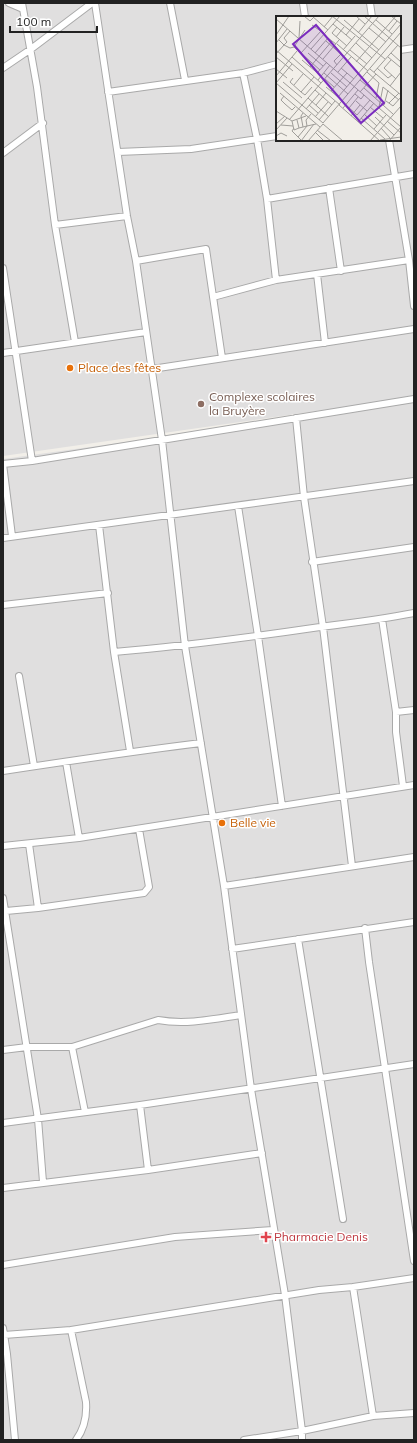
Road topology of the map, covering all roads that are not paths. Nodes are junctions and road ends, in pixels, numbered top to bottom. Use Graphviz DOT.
graph roads {
  1 [pos="9,3"];
  2 [pos="94,3"];
  3 [pos="170,3"];
  4 [pos="303,3"];
  5 [pos="370,3"];
  6 [pos="23,6"];
  7 [pos="305,16"];
  8 [pos="372,16"];
  9 [pos="414,48"];
  10 [pos="31,49"];
  11 [pos="401,50"];
  12 [pos="276,64"];
  13 [pos="3,68"];
  14 [pos="243,73"];
  15 [pos="185,80"];
  16 [pos="108,92"];
  17 [pos="43,123"];
  18 [pos="276,136"];
  19 [pos="258,139"];
  20 [pos="389,141"];
  21 [pos="118,152"];
  22 [pos="3,153"];
  23 [pos="414,174"];
  24 [pos="395,176"];
  25 [pos="329,188"];
  26 [pos="268,199"];
  27 [pos="127,216"];
  28 [pos="55,225"];
  29 [pos="409,260"];
  30 [pos="136,261"];
  31 [pos="3,268"];
  32 [pos="341,271"];
  33 [pos="317,274"];
  34 [pos="276,280"];
  35 [pos="5,289"];
  36 [pos="213,297"];
  37 [pos="414,306"];
  38 [pos="414,330"];
  39 [pos="146,332"];
  40 [pos="75,342"];
  41 [pos="325,343"];
  42 [pos="16,351"];
  43 [pos="3,353"];
  44 [pos="222,358"];
  45 [pos="152,369"];
  46 [pos="414,399"];
  47 [pos="296,418"];
  48 [pos="162,440"];
  49 [pos="32,461"];
  50 [pos="3,464"];
  51 [pos="414,481"];
  52 [pos="304,497"];
  53 [pos="238,506"];
  54 [pos="170,515"];
  55 [pos="99,525"];
  56 [pos="12,536"];
  57 [pos="3,538"];
  58 [pos="414,547"];
  59 [pos="312,562"];
  60 [pos="108,593"];
  61 [pos="3,605"];
  62 [pos="414,613"];
  63 [pos="382,619"];
  64 [pos="323,627"];
  65 [pos="258,636"];
  66 [pos="185,646"];
  67 [pos="114,652"];
  68 [pos="19,676"];
  69 [pos="414,710"];
  70 [pos="396,712"];
  71 [pos="201,743"];
  72 [pos="130,752"];
  73 [pos="66,762"];
  74 [pos="34,766"];
  75 [pos="3,771"];
  76 [pos="414,785"];
  77 [pos="403,786"];
  78 [pos="343,797"];
  79 [pos="282,806"];
  80 [pos="212,816"];
  81 [pos="139,829"];
  82 [pos="79,838"];
  83 [pos="29,844"];
  84 [pos="3,846"];
  85 [pos="414,857"];
  86 [pos="352,866"];
  87 [pos="224,886"];
  88 [pos="3,898"];
  89 [pos="38,908"];
  90 [pos="6,911"];
  91 [pos="414,922"];
  92 [pos="365,928"];
  93 [pos="298,939"];
  94 [pos="232,949"];
  95 [pos="241,1016"];
  96 [pos="27,1047"];
  97 [pos="72,1047"];
  98 [pos="3,1050"];
  99 [pos="414,1064"];
  100 [pos="385,1068"];
  101 [pos="321,1077"];
  102 [pos="251,1089"];
  103 [pos="140,1105"];
  104 [pos="85,1112"];
  105 [pos="38,1119"];
  106 [pos="3,1123"];
  107 [pos="262,1153"];
  108 [pos="148,1170"];
  109 [pos="44,1182"];
  110 [pos="3,1188"];
  111 [pos="343,1219"];
  112 [pos="273,1230"];
  113 [pos="414,1261"];
  114 [pos="3,1265"];
  115 [pos="414,1278"];
  116 [pos="353,1287"];
  117 [pos="285,1295"];
  118 [pos="3,1328"];
  119 [pos="71,1330"];
  120 [pos="4,1335"];
  121 [pos="11,1404"];
  122 [pos="3,1405"];
  123 [pos="414,1412"];
  124 [pos="373,1416"];
  125 [pos="302,1431"];
  126 [pos="15,1440"];
  127 [pos="76,1440"];
  128 [pos="244,1440"];
  129 [pos="302,1440"];
  1 -- 6 [label="street"];
  2 -- 10 [label="street"];
  2 -- 16 [label="street"];
  3 -- 15 [label="street"];
  4 -- 7 [label="street"];
  5 -- 8 [label="street"];
  6 -- 10 [label="street"];
  9 -- 11 [label="street"];
  10 -- 13 [label="street"];
  10 -- 17 [label="street"];
  12 -- 14 [label="street"];
  14 -- 15 [label="street"];
  14 -- 19 [label="street"];
  15 -- 16 [label="street"];
  16 -- 21 [label="street"];
  17 -- 22 [label="street"];
  17 -- 28 [label="street"];
  18 -- 19 [label="street"];
  19 -- 21 [label="street"];
  19 -- 26 [label="street"];
  20 -- 24 [label="street"];
  21 -- 27 [label="street"];
  23 -- 24 [label="street"];
  24 -- 25 [label="street"];
  24 -- 29 [label="street"];
  25 -- 26 [label="street"];
  25 -- 32 [label="street"];
  26 -- 34 [label="street"];
  27 -- 28 [label="street"];
  27 -- 30 [label="street"];
  28 -- 40 [label="street"];
  29 -- 32 [label="street"];
  29 -- 37 [label="street"];
  30 -- 36 [label="street"];
  30 -- 39 [label="street"];
  31 -- 35 [label="street"];
  32 -- 33 [label="street"];
  33 -- 34 [label="street"];
  33 -- 41 [label="street"];
  34 -- 36 [label="street"];
  35 -- 42 [label="street"];
  36 -- 44 [label="street"];
  38 -- 41 [label="street"];
  39 -- 40 [label="street"];
  39 -- 45 [label="street"];
  40 -- 42 [label="street"];
  41 -- 44 [label="street"];
  42 -- 43 [label="street"];
  42 -- 49 [label="street"];
  44 -- 45 [label="street"];
  45 -- 48 [label="street"];
  46 -- 47 [label="street"];
  47 -- 48 [label="street"];
  47 -- 52 [label="street"];
  48 -- 49 [label="street"];
  48 -- 54 [label="street"];
  49 -- 50 [label="street"];
  50 -- 56 [label="street"];
  51 -- 52 [label="street"];
  52 -- 53 [label="street"];
  52 -- 59 [label="street"];
  53 -- 54 [label="street"];
  53 -- 65 [label="street"];
  54 -- 55 [label="street"];
  54 -- 66 [label="street"];
  55 -- 56 [label="street"];
  55 -- 60 [label="street"];
  56 -- 57 [label="street"];
  58 -- 59 [label="street"];
  59 -- 64 [label="street"];
  60 -- 61 [label="street"];
  60 -- 67 [label="street"];
  62 -- 63 [label="street"];
  63 -- 64 [label="street"];
  63 -- 70 [label="street"];
  64 -- 65 [label="street"];
  64 -- 78 [label="street"];
  65 -- 66 [label="street"];
  65 -- 79 [label="street"];
  66 -- 67 [label="street"];
  66 -- 71 [label="street"];
  67 -- 72 [label="street"];
  68 -- 74 [label="street"];
  69 -- 70 [label="street"];
  70 -- 77 [label="street"];
  71 -- 72 [label="street"];
  71 -- 80 [label="street"];
  72 -- 73 [label="street"];
  73 -- 74 [label="street"];
  73 -- 82 [label="street"];
  74 -- 75 [label="street"];
  76 -- 77 [label="street"];
  77 -- 78 [label="street"];
  78 -- 79 [label="street"];
  78 -- 86 [label="street"];
  79 -- 80 [label="street"];
  80 -- 81 [label="street"];
  80 -- 87 [label="street"];
  81 -- 82 [label="street"];
  81 -- 89 [label="street"];
  82 -- 83 [label="street"];
  83 -- 84 [label="street"];
  83 -- 89 [label="street"];
  85 -- 86 [label="street"];
  86 -- 87 [label="street"];
  87 -- 94 [label="street"];
  88 -- 90 [label="street"];
  89 -- 90 [label="street"];
  90 -- 96 [label="street"];
  91 -- 92 [label="street"];
  92 -- 93 [label="street"];
  92 -- 100 [label="street"];
  93 -- 94 [label="street"];
  93 -- 101 [label="street"];
  94 -- 95 [label="street"];
  95 -- 97 [label="street"];
  95 -- 102 [label="street"];
  96 -- 97 [label="street"];
  96 -- 98 [label="street"];
  96 -- 105 [label="street"];
  97 -- 104 [label="street"];
  99 -- 100 [label="street"];
  100 -- 101 [label="street"];
  100 -- 113 [label="street"];
  101 -- 102 [label="street"];
  101 -- 111 [label="street"];
  102 -- 103 [label="street"];
  102 -- 107 [label="street"];
  103 -- 104 [label="street"];
  103 -- 108 [label="street"];
  104 -- 105 [label="street"];
  105 -- 106 [label="street"];
  105 -- 109 [label="street"];
  107 -- 108 [label="street"];
  107 -- 112 [label="street"];
  108 -- 109 [label="street"];
  109 -- 110 [label="street"];
  112 -- 114 [label="street"];
  112 -- 117 [label="street"];
  115 -- 116 [label="street"];
  116 -- 117 [label="street"];
  116 -- 124 [label="street"];
  117 -- 119 [label="street"];
  117 -- 125 [label="street"];
  118 -- 120 [label="street"];
  119 -- 120 [label="street"];
  119 -- 127 [label="street"];
  120 -- 121 [label="street"];
  121 -- 122 [label="street"];
  121 -- 126 [label="street"];
  123 -- 124 [label="street"];
  124 -- 125 [label="street"];
  125 -- 128 [label="street"];
  125 -- 129 [label="street"];
}
